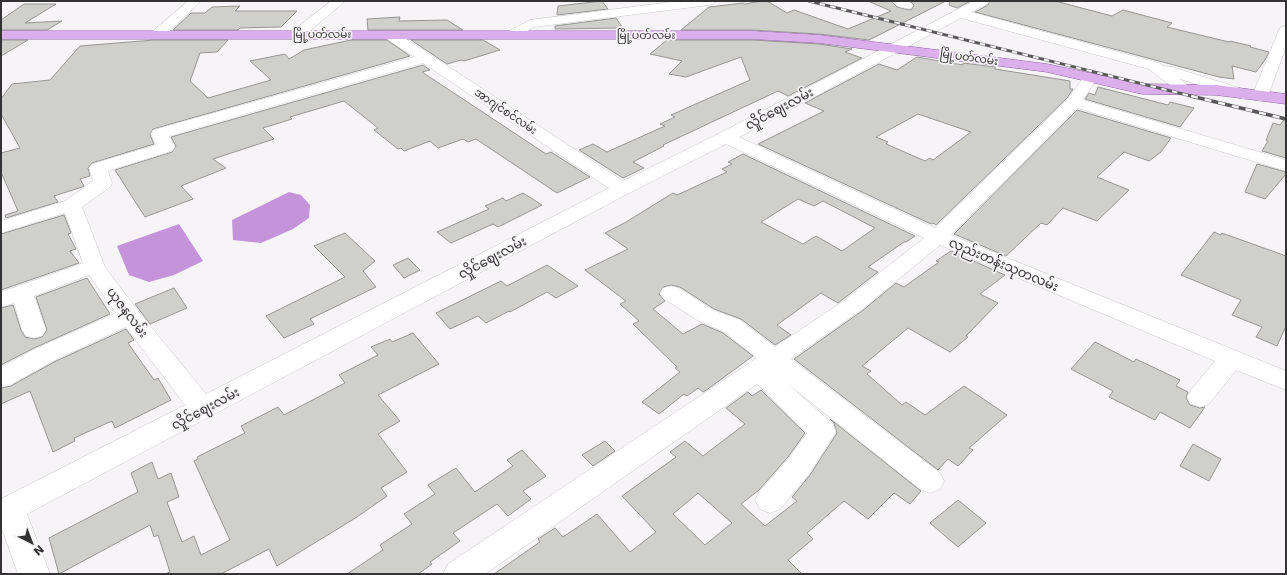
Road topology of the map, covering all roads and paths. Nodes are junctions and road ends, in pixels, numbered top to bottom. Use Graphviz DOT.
graph roads {
  1 [pos="195,1"];
  2 [pos="339,1"];
  3 [pos="709,1"];
  4 [pos="983,1"];
  5 [pos="959,13"];
  6 [pos="298,34"];
  7 [pos="389,34"];
  8 [pos="1,35"];
  9 [pos="156,35"];
  10 [pos="512,35"];
  11 [pos="1285,35"];
  12 [pos="894,47"];
  13 [pos="425,58"];
  14 [pos="1154,66"];
  15 [pos="1090,78"];
  16 [pos="1185,90"];
  17 [pos="1244,94"];
  18 [pos="1260,96"];
  19 [pos="1286,99"];
  20 [pos="1074,102"];
  21 [pos="726,137"];
  22 [pos="1286,166"];
  23 [pos="622,189"];
  24 [pos="72,206"];
  25 [pos="1,227"];
  26 [pos="938,237"];
  27 [pos="94,266"];
  28 [pos="671,293"];
  29 [pos="11,296"];
  30 [pos="130,316"];
  31 [pos="34,330"];
  32 [pos="1231,358"];
  33 [pos="766,364"];
  34 [pos="1,378"];
  35 [pos="1286,381"];
  36 [pos="1200,397"];
  37 [pos="203,409"];
  38 [pos="930,481"];
  39 [pos="770,500"];
  40 [pos="6,511"];
  41 [pos="34,574"];
  42 [pos="459,574"];
  1 -- 9 [label="street"];
  2 -- 6 [label="street"];
  3 -- 10 [label="street"];
  4 -- 5 [label="street, လှိုင်ဈေးလမ်း"];
  5 -- 12 [label="street, လှိုင်ဈေးလမ်း"];
  5 -- 14 [label="street"];
  6 -- 7 [label="main road, မြို့ပတ်လမ်း"];
  6 -- 9 [label="main road, မြို့ပတ်လမ်း"];
  7 -- 10 [label="main road, မြို့ပတ်လမ်း"];
  7 -- 13 [label="street, အာဂျင်စင်လမ်း"];
  8 -- 9 [label="main road, မြို့ပတ်လမ်း"];
  10 -- 12 [label="main road, မြို့ပတ်လမ်း"];
  11 -- 18 [label="street"];
  12 -- 15 [label="main road, မြို့ပတ်လမ်း"];
  12 -- 21 [label="street, လှိုင်ဈေးလမ်း"];
  13 -- 23 [label="street, အာဂျင်စင်လမ်း"];
  13 -- 24 [label="street"];
  14 -- 16 [label="street"];
  14 -- 17 [label="street"];
  15 -- 16 [label="main road, မြို့ပတ်လမ်း"];
  15 -- 20 [label="street"];
  16 -- 17 [label="main road, မြို့ပတ်လမ်း"];
  17 -- 18 [label="main road, မြို့ပတ်လမ်း"];
  18 -- 19 [label="main road, မြို့ပတ်လမ်း"];
  20 -- 22 [label="street"];
  20 -- 26 [label="street"];
  21 -- 23 [label="street, လှိုင်ဈေးလမ်း"];
  21 -- 26 [label="street, လှည်းတန်းသုတလမ်း"];
  23 -- 37 [label="street, လှိုင်ဈေးလမ်း"];
  24 -- 25 [label="street"];
  24 -- 27 [label="street, ယုဇနလမ်း"];
  26 -- 32 [label="street, လှည်းတန်းသုတလမ်း"];
  26 -- 33 [label="street"];
  27 -- 29 [label="street"];
  27 -- 30 [label="street, ယုဇနလမ်း"];
  28 -- 33 [label="street"];
  29 -- 31 [label="street"];
  30 -- 34 [label="street"];
  30 -- 37 [label="street, ယုဇနလမ်း"];
  32 -- 35 [label="street, လှည်းတန်းသုတလမ်း"];
  32 -- 36 [label="street"];
  33 -- 38 [label="street"];
  33 -- 39 [label="street"];
  33 -- 42 [label="street"];
  37 -- 40 [label="street, လှိုင်ဈေးလမ်း"];
  40 -- 41 [label="street"];
}
